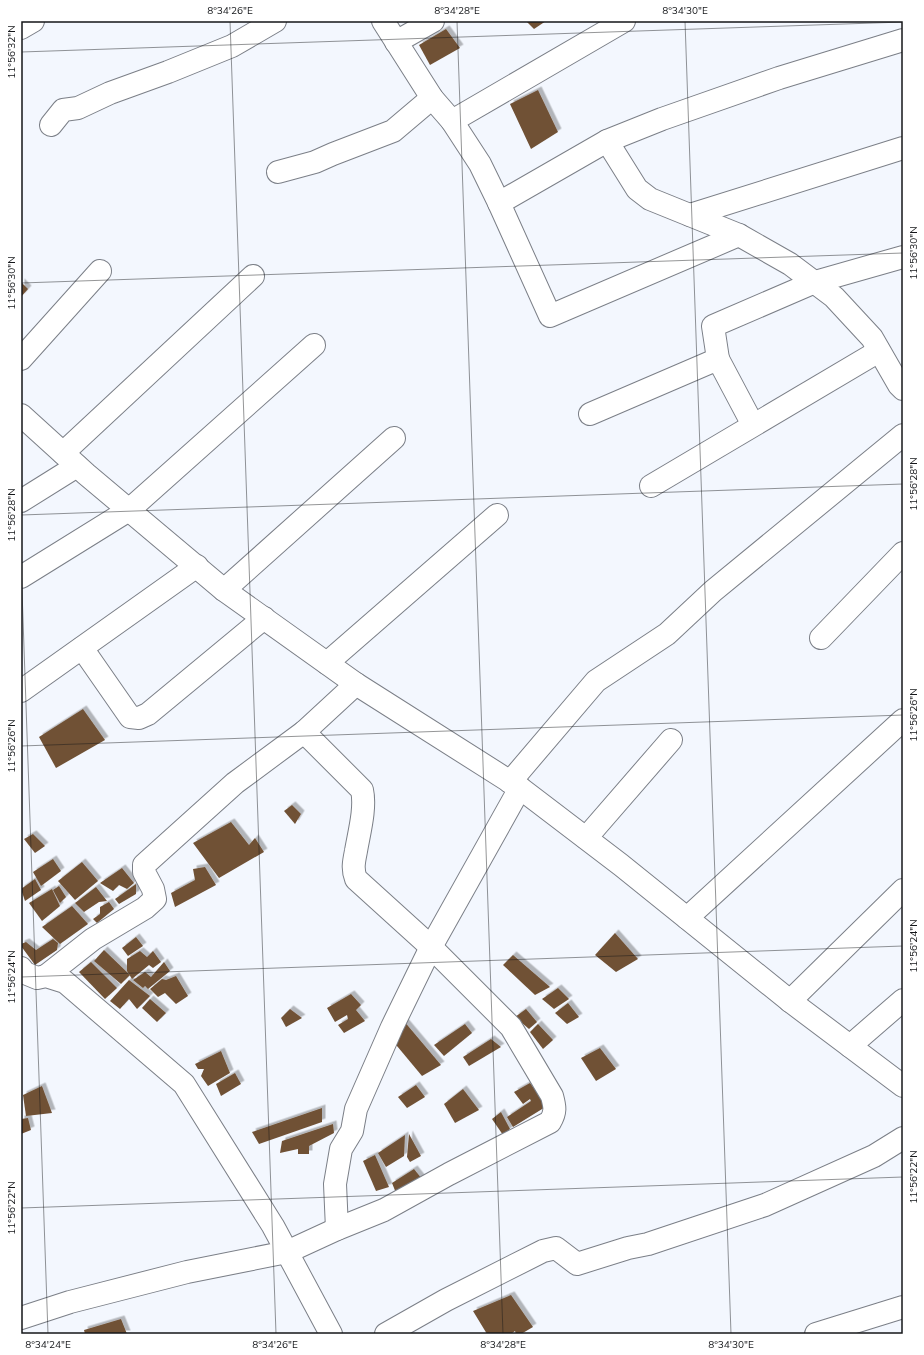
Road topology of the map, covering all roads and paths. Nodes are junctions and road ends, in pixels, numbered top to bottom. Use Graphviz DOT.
graph roads {
  1 [pos="33,21"];
  2 [pos="275,21"];
  3 [pos="383,21"];
  4 [pos="433,21"];
  5 [pos="624,21"];
  6 [pos="21,28"];
  7 [pos="903,40"];
  8 [pos="396,42"];
  9 [pos="432,98"];
  10 [pos="452,122"];
  11 [pos="51,125"];
  12 [pos="607,141"];
  13 [pos="903,148"];
  14 [pos="278,172"];
  15 [pos="499,203"];
  16 [pos="690,215"];
  17 [pos="739,235"];
  18 [pos="903,257"];
  19 [pos="100,271"];
  20 [pos="253,276"];
  21 [pos="815,282"];
  22 [pos="314,345"];
  23 [pos="879,351"];
  24 [pos="21,359"];
  25 [pos="718,359"];
  26 [pos="903,389"];
  27 [pos="590,414"];
  28 [pos="21,416"];
  29 [pos="753,425"];
  30 [pos="903,436"];
  31 [pos="394,438"];
  32 [pos="70,460"];
  33 [pos="652,486"];
  34 [pos="21,501"];
  35 [pos="129,510"];
  36 [pos="497,515"];
  37 [pos="903,553"];
  38 [pos="197,566"];
  39 [pos="21,577"];
  40 [pos="224,590"];
  41 [pos="264,618"];
  42 [pos="821,638"];
  43 [pos="82,648"];
  44 [pos="327,663"];
  45 [pos="356,684"];
  46 [pos="21,691"];
  47 [pos="903,720"];
  48 [pos="304,732"];
  49 [pos="671,740"];
  50 [pos="515,785"];
  51 [pos="586,838"];
  52 [pos="903,890"];
  53 [pos="687,918"];
  54 [pos="431,947"];
  55 [pos="21,968"];
  56 [pos="46,976"];
  57 [pos="903,1000"];
  58 [pos="790,1001"];
  59 [pos="850,1046"];
  60 [pos="903,1086"];
  61 [pos="903,1138"];
  62 [pos="337,1230"];
  63 [pos="287,1252"];
  64 [pos="903,1307"];
  65 [pos="21,1318"];
  66 [pos="822,1333"];
  67 [pos="331,1334"];
  68 [pos="386,1334"];
  1 -- 6 [label="street"];
  2 -- 11 [label="street"];
  3 -- 8 [label="street"];
  4 -- 8 [label="street"];
  5 -- 10 [label="street"];
  7 -- 12 [label="street"];
  8 -- 9 [label="street"];
  9 -- 10 [label="street"];
  9 -- 14 [label="street"];
  10 -- 15 [label="street"];
  12 -- 15 [label="street"];
  12 -- 16 [label="street"];
  13 -- 16 [label="street"];
  15 -- 17 [label="street"];
  16 -- 17 [label="street"];
  17 -- 21 [label="street"];
  18 -- 21 [label="street"];
  19 -- 24 [label="street"];
  20 -- 32 [label="street"];
  21 -- 23 [label="street"];
  21 -- 25 [label="street"];
  22 -- 35 [label="street"];
  23 -- 26 [label="street"];
  23 -- 29 [label="street"];
  25 -- 27 [label="street"];
  25 -- 29 [label="street"];
  28 -- 32 [label="street"];
  29 -- 33 [label="street"];
  30 -- 50 [label="street"];
  31 -- 40 [label="street"];
  32 -- 34 [label="street"];
  32 -- 35 [label="street"];
  35 -- 38 [label="street"];
  35 -- 39 [label="street"];
  36 -- 44 [label="street"];
  37 -- 42 [label="street"];
  38 -- 40 [label="street"];
  38 -- 43 [label="street"];
  40 -- 41 [label="street"];
  41 -- 43 [label="street"];
  41 -- 44 [label="street"];
  43 -- 46 [label="street"];
  44 -- 45 [label="street"];
  45 -- 48 [label="street"];
  45 -- 50 [label="street"];
  47 -- 53 [label="street"];
  48 -- 54 [label="street"];
  48 -- 56 [label="street"];
  49 -- 51 [label="street"];
  50 -- 51 [label="street"];
  50 -- 54 [label="street"];
  51 -- 53 [label="street"];
  52 -- 58 [label="street"];
  53 -- 58 [label="street"];
  54 -- 62 [label="street"];
  54 -- 62 [label="street"];
  55 -- 56 [label="street"];
  56 -- 63 [label="street"];
  57 -- 59 [label="street"];
  58 -- 59 [label="street"];
  59 -- 60 [label="street"];
  61 -- 68 [label="street"];
  62 -- 63 [label="street"];
  63 -- 65 [label="street"];
  63 -- 67 [label="street"];
  64 -- 66 [label="street"];
}
